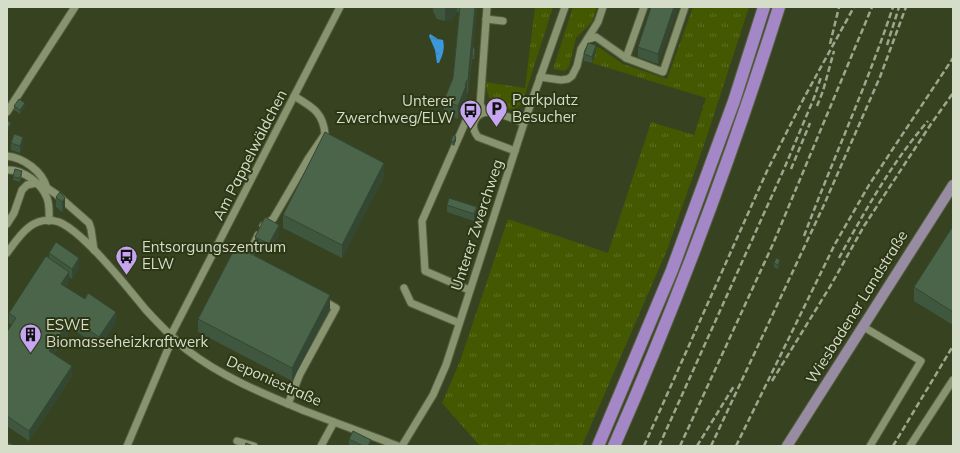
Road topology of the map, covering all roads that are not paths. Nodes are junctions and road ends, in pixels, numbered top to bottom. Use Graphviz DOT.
graph roads {
  1 [pos="75,7"];
  2 [pos="340,7"];
  3 [pos="487,7"];
  4 [pos="565,7"];
  5 [pos="604,7"];
  6 [pos="644,7"];
  7 [pos="686,7"];
  8 [pos="764,7"];
  9 [pos="779,7"];
  10 [pos="486,19"];
  11 [pos="503,21"];
  12 [pos="588,39"];
  13 [pos="626,58"];
  14 [pos="540,77"];
  15 [pos="294,96"];
  16 [pos="480,106"];
  17 [pos="7,112"];
  18 [pos="487,112"];
  19 [pos="524,123"];
  20 [pos="515,152"];
  21 [pos="7,156"];
  22 [pos="7,170"];
  23 [pos="36,183"];
  24 [pos="953,185"];
  25 [pos="47,188"];
  26 [pos="9,217"];
  27 [pos="48,221"];
  28 [pos="7,224"];
  29 [pos="94,250"];
  30 [pos="7,253"];
  31 [pos="253,264"];
  32 [pos="404,288"];
  33 [pos="469,290"];
  34 [pos="315,297"];
  35 [pos="459,323"];
  36 [pos="862,326"];
  37 [pos="173,337"];
  38 [pos="953,380"];
  39 [pos="288,404"];
  40 [pos="334,422"];
  41 [pos="237,441"];
  42 [pos="127,446"];
  43 [pos="254,446"];
  44 [pos="321,446"];
  45 [pos="398,446"];
  46 [pos="402,446"];
  47 [pos="598,446"];
  48 [pos="614,446"];
  49 [pos="787,446"];
  50 [pos="870,446"];
  51 [pos="910,446"];
  1 -- 17 [label="street"];
  2 -- 15 [label="street, Am Pappelwäldchen"];
  3 -- 10 [label="street"];
  4 -- 14 [label="street, Unterer Zwerchweg"];
  5 -- 12 [label="street"];
  6 -- 13 [label="street"];
  7 -- 13 [label="street"];
  8 -- 47 [label="highway"];
  9 -- 48 [label="highway"];
  10 -- 11 [label="street"];
  10 -- 16 [label="street"];
  12 -- 13 [label="street"];
  12 -- 14 [label="street"];
  14 -- 19 [label="street, Unterer Zwerchweg"];
  15 -- 31 [label="street"];
  15 -- 37 [label="street, Am Pappelwäldchen"];
  16 -- 18 [label="street"];
  16 -- 33 [label="street"];
  18 -- 19 [label="street"];
  18 -- 20 [label="street"];
  19 -- 20 [label="street, Unterer Zwerchweg"];
  20 -- 33 [label="street, Unterer Zwerchweg"];
  21 -- 25 [label="street"];
  22 -- 23 [label="street"];
  23 -- 25 [label="street"];
  23 -- 26 [label="street"];
  23 -- 27 [label="street"];
  24 -- 36 [label="main road, Wiesbadener Landstraße"];
  25 -- 29 [label="street"];
  26 -- 28 [label="street"];
  27 -- 29 [label="street, Deponiestraße"];
  27 -- 30 [label="street"];
  29 -- 37 [label="street, Deponiestraße"];
  32 -- 35 [label="street"];
  33 -- 35 [label="street, Unterer Zwerchweg"];
  34 -- 39 [label="street"];
  35 -- 46 [label="street, Unterer Zwerchweg"];
  36 -- 49 [label="main road, Wiesbadener Landstraße"];
  36 -- 50 [label="street"];
  37 -- 39 [label="street, Deponiestraße"];
  37 -- 42 [label="street, Am Pappelwäldchen"];
  38 -- 51 [label="street"];
  39 -- 40 [label="street, Deponiestraße"];
  40 -- 44 [label="street"];
  40 -- 45 [label="street, Deponiestraße"];
  41 -- 43 [label="street"];
}
